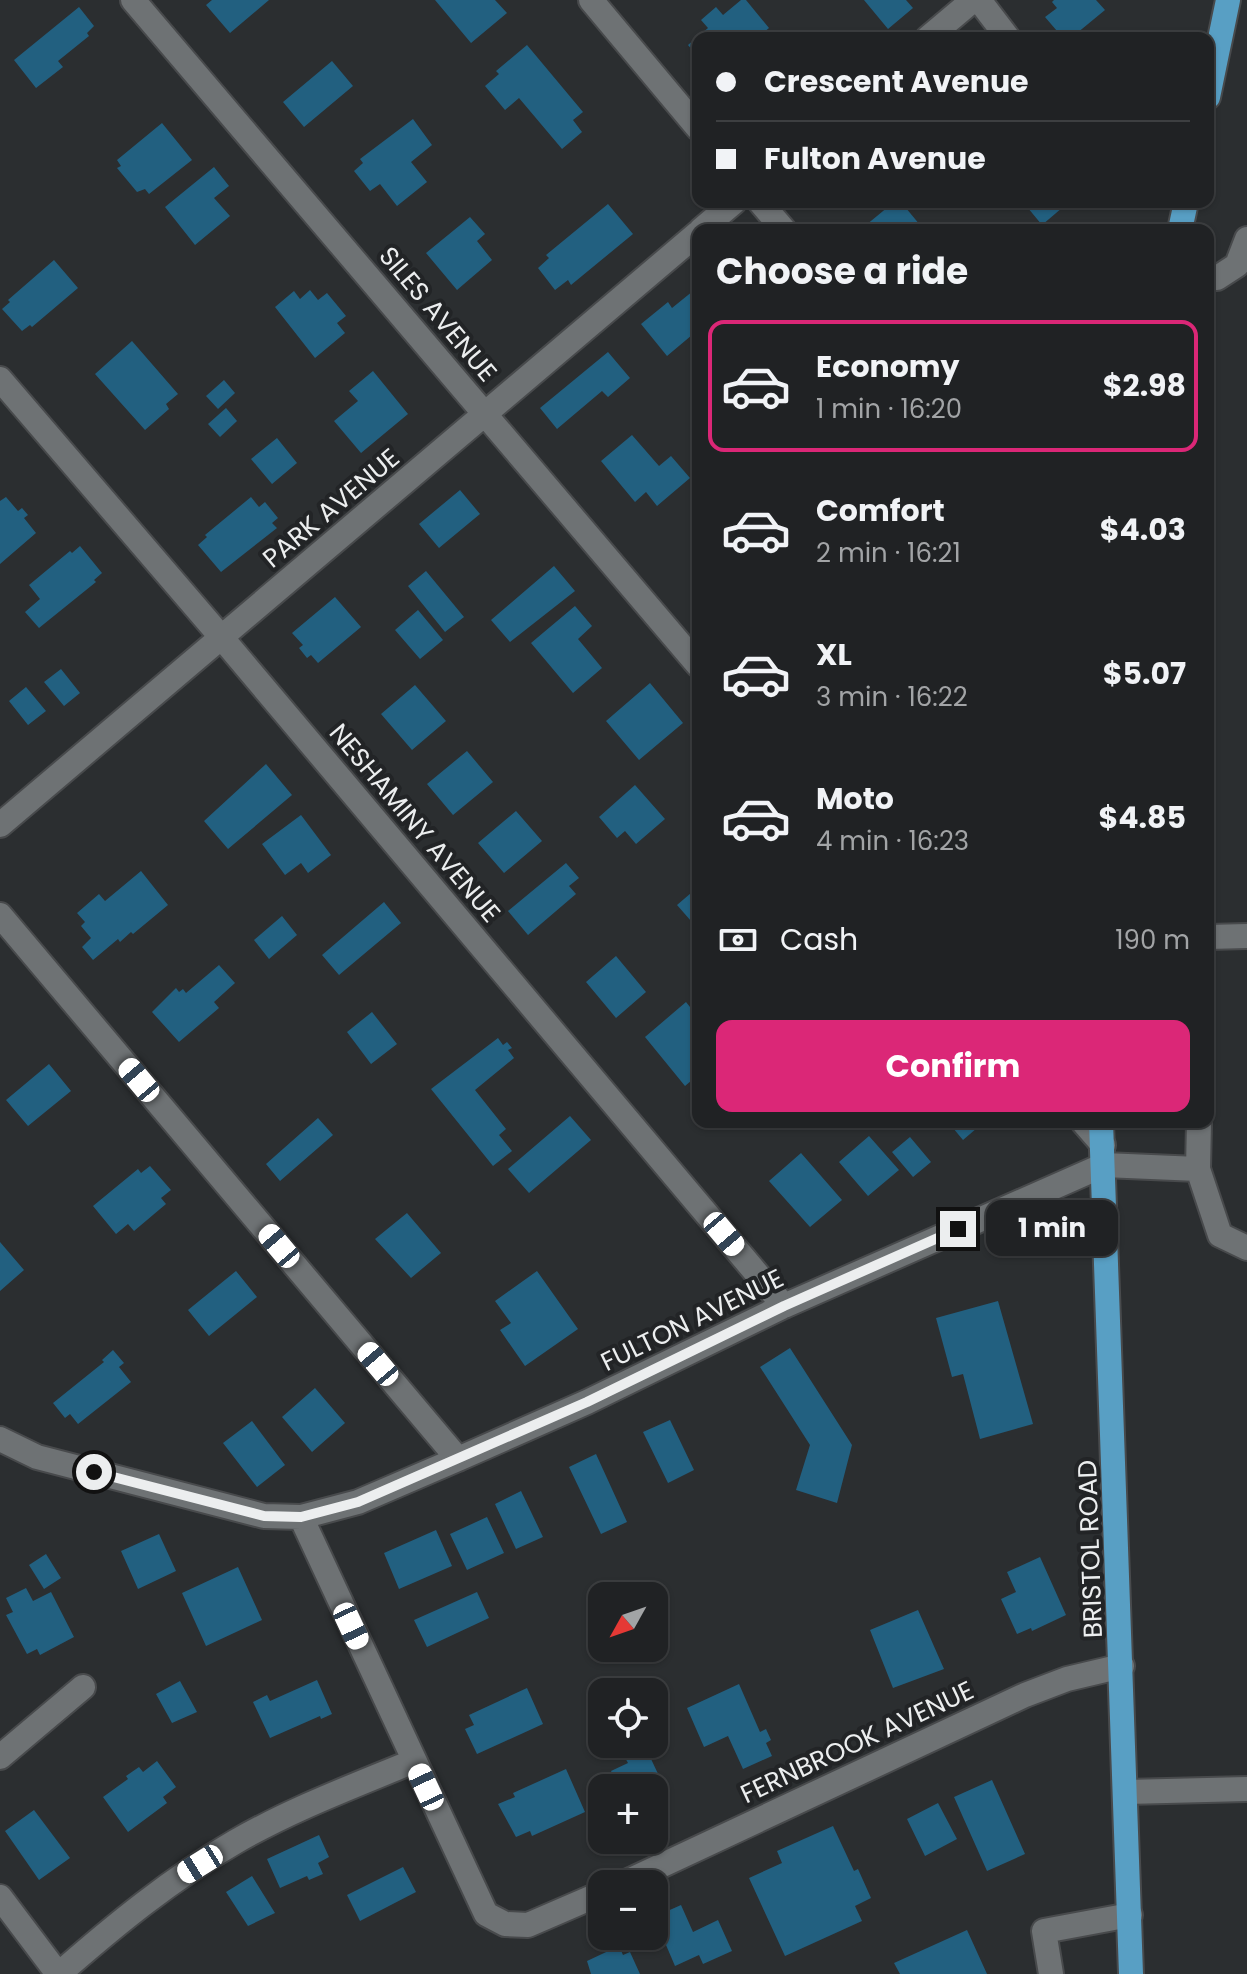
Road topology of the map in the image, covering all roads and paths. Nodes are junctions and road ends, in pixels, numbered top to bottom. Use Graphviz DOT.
graph roads {
  1 [pos="133,0"];
  2 [pos="591,0"];
  3 [pos="976,0"];
  4 [pos="1228,0"];
  5 [pos="936,32"];
  6 [pos="1003,32"];
  7 [pos="1214,68"];
  8 [pos="692,121"];
  9 [pos="727,208"];
  10 [pos="765,208"];
  11 [pos="709,224"];
  12 [pos="779,224"];
  13 [pos="692,239"];
  14 [pos="1247,239"];
  15 [pos="1214,278"];
  16 [pos="0,379"];
  17 [pos="486,414"];
  18 [pos="222,638"];
  19 [pos="692,658"];
  20 [pos="0,825"];
  21 [pos="0,915"];
  22 [pos="1247,936"];
  23 [pos="1214,937"];
  24 [pos="1088,1128"];
  25 [pos="1199,1128"];
  26 [pos="1103,1144"];
  27 [pos="1198,1169"];
  28 [pos="1247,1248"];
  29 [pos="784,1306"];
  30 [pos="0,1439"];
  31 [pos="458,1459"];
  32 [pos="301,1517"];
  33 [pos="1122,1666"];
  34 [pos="83,1687"];
  35 [pos="0,1757"];
  36 [pos="414,1761"];
  37 [pos="1247,1789"];
  38 [pos="1126,1792"];
  39 [pos="652,1870"];
  40 [pos="0,1897"];
  41 [pos="588,1899"];
  42 [pos="1130,1915"];
  43 [pos="59,1974"];
  44 [pos="1051,1974"];
  45 [pos="1131,1974"];
  1 -- 17 [label="street, SILES AVENUE"];
  2 -- 8 [label="street"];
  3 -- 5 [label="street"];
  3 -- 6 [label="street"];
  4 -- 7 [label="main road"];
  9 -- 11 [label="street, PARK AVENUE"];
  10 -- 12 [label="street"];
  13 -- 17 [label="street, PARK AVENUE"];
  14 -- 15 [label="street"];
  16 -- 18 [label="street, NESHAMINY AVENUE"];
  17 -- 18 [label="street, PARK AVENUE"];
  17 -- 19 [label="street, SILES AVENUE"];
  18 -- 20 [label="street, PARK AVENUE"];
  18 -- 29 [label="street, NESHAMINY AVENUE"];
  21 -- 31 [label="street"];
  22 -- 23 [label="street"];
  24 -- 26 [label="street"];
  25 -- 27 [label="street"];
  26 -- 27 [label="street"];
  26 -- 29 [label="street, FULTON AVENUE"];
  26 -- 33 [label="main road, BRISTOL ROAD"];
  27 -- 28 [label="street"];
  29 -- 31 [label="street, FULTON AVENUE"];
  30 -- 32 [label="street, FULTON AVENUE"];
  31 -- 32 [label="street, FULTON AVENUE"];
  32 -- 36 [label="street"];
  33 -- 38 [label="main road, BRISTOL ROAD"];
  33 -- 39 [label="street, FERNBROOK AVENUE"];
  34 -- 35 [label="street"];
  36 -- 41 [label="street"];
  36 -- 43 [label="street"];
  37 -- 38 [label="street"];
  38 -- 42 [label="main road, BRISTOL ROAD"];
  40 -- 43 [label="street"];
  42 -- 44 [label="street"];
  42 -- 45 [label="main road, BRISTOL ROAD"];
}
